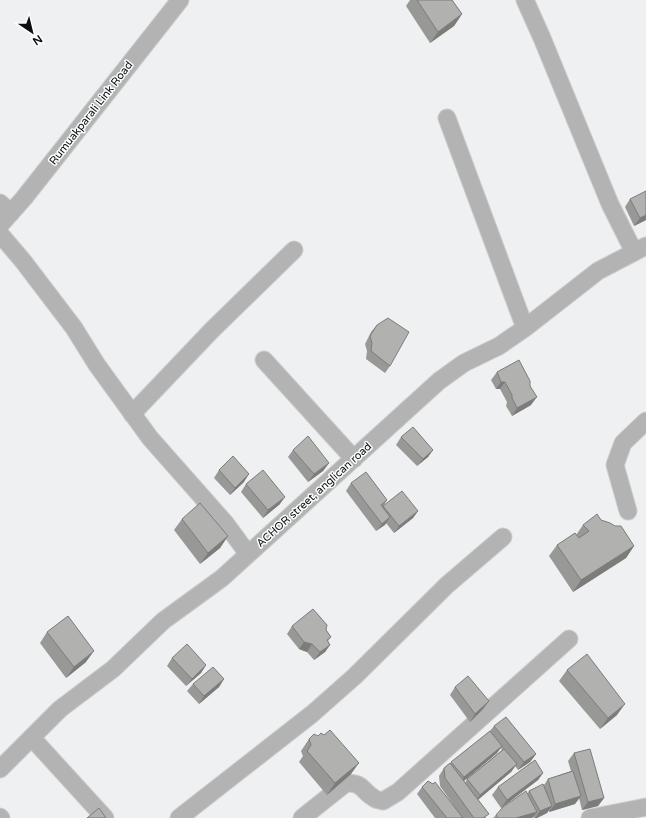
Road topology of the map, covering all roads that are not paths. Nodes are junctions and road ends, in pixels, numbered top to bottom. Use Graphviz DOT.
graph roads {
  1 [pos="180,0"];
  2 [pos="524,0"];
  3 [pos="447,118"];
  4 [pos="6,208"];
  5 [pos="0,225"];
  6 [pos="0,234"];
  7 [pos="640,249"];
  8 [pos="294,250"];
  9 [pos="525,328"];
  10 [pos="264,360"];
  11 [pos="132,414"];
  12 [pos="646,422"];
  13 [pos="354,459"];
  14 [pos="628,511"];
  15 [pos="502,537"];
  16 [pos="248,554"];
  17 [pos="569,639"];
  18 [pos="32,738"];
  19 [pos="0,769"];
  20 [pos="646,807"];
  21 [pos="105,818"];
  22 [pos="179,818"];
  23 [pos="302,818"];
  24 [pos="590,818"];
  1 -- 4 [label="street, Rumuakparali Link Road"];
  2 -- 7 [label="street"];
  3 -- 9 [label="street"];
  4 -- 5 [label="street, Rumuakparali Link Road"];
  6 -- 11 [label="street"];
  7 -- 9 [label="street, ACHOR street, anglican road"];
  8 -- 11 [label="street"];
  9 -- 13 [label="street, ACHOR street, anglican road"];
  10 -- 13 [label="street"];
  11 -- 16 [label="street"];
  12 -- 14 [label="street"];
  13 -- 16 [label="street, ACHOR street, anglican road"];
  15 -- 22 [label="street"];
  16 -- 18 [label="street, ACHOR street, anglican road"];
  17 -- 23 [label="street"];
  18 -- 19 [label="street, ACHOR street, anglican road"];
  18 -- 21 [label="street"];
  20 -- 24 [label="street"];
}
